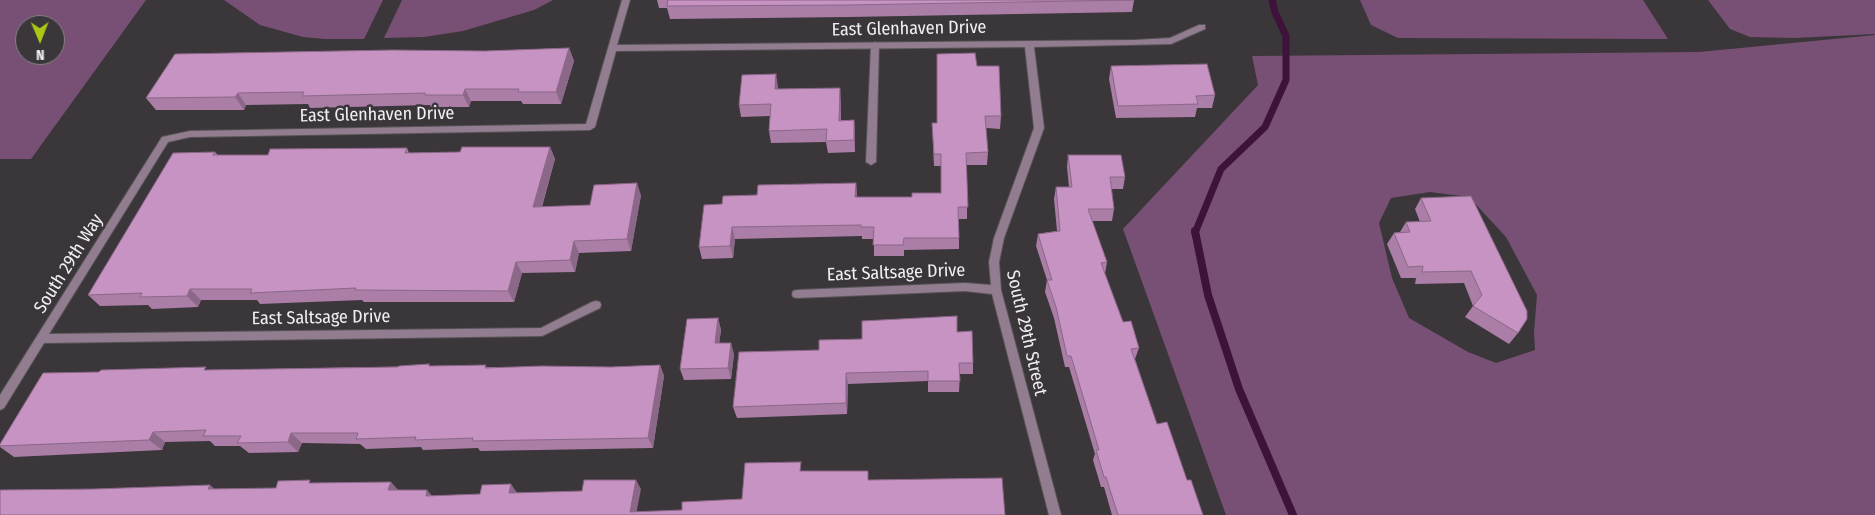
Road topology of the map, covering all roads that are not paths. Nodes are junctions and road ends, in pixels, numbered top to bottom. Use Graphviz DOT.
graph roads {
  1 [pos="626,0"];
  2 [pos="1202,27"];
  3 [pos="1029,44"];
  4 [pos="875,46"];
  5 [pos="613,48"];
  6 [pos="165,139"];
  7 [pos="871,162"];
  8 [pos="996,290"];
  9 [pos="797,294"];
  10 [pos="596,305"];
  11 [pos="41,339"];
  12 [pos="0,405"];
  13 [pos="1055,515"];
  1 -- 5 [label="street"];
  2 -- 3 [label="street, East Glenhaven Drive"];
  3 -- 4 [label="street, East Glenhaven Drive"];
  3 -- 8 [label="street, South 29th Street"];
  4 -- 5 [label="street, East Glenhaven Drive"];
  4 -- 7 [label="street"];
  5 -- 6 [label="street, East Glenhaven Drive"];
  6 -- 11 [label="street, South 29th Way"];
  8 -- 9 [label="street, East Saltsage Drive"];
  8 -- 13 [label="street, South 29th Street"];
  10 -- 11 [label="street, East Saltsage Drive"];
  11 -- 12 [label="street, South 29th Way"];
}
